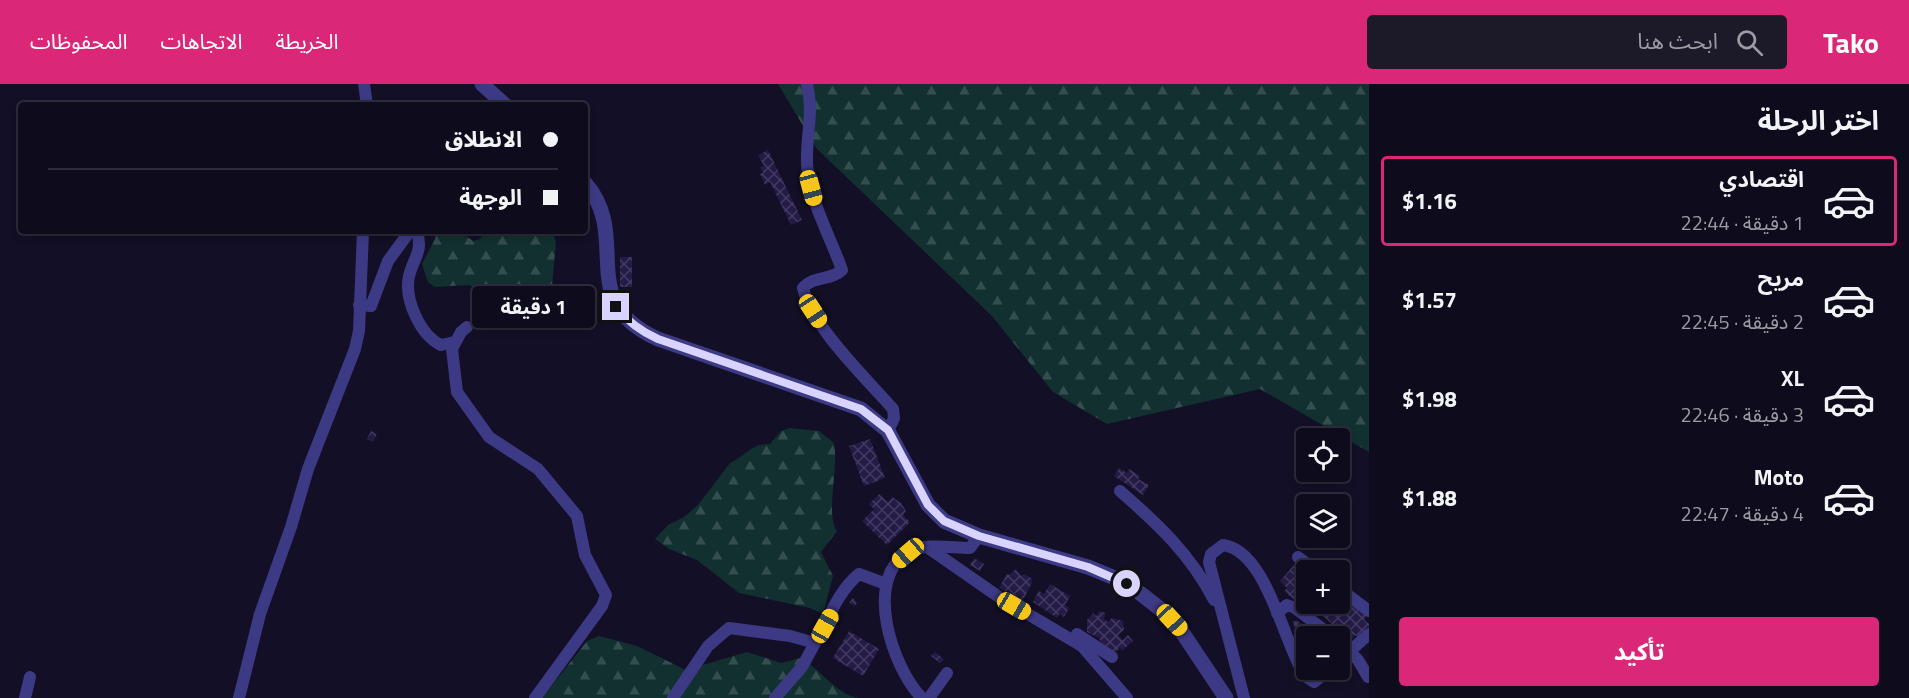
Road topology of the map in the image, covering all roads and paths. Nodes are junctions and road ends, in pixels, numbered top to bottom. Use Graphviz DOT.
graph roads {
  1 [pos="364,84"];
  2 [pos="482,84"];
  3 [pos="807,84"];
  4 [pos="367,102"];
  5 [pos="501,102"];
  6 [pos="588,187"];
  7 [pos="363,234"];
  8 [pos="408,234"];
  9 [pos="418,234"];
  10 [pos="359,305"];
  11 [pos="467,327"];
  12 [pos="454,342"];
  13 [pos="888,430"];
  14 [pos="1120,491"];
  15 [pos="979,536"];
  16 [pos="927,547"];
  17 [pos="1298,557"];
  18 [pos="1302,560"];
  19 [pos="886,584"];
  20 [pos="1350,596"];
  21 [pos="1369,611"];
  22 [pos="1276,614"];
  23 [pos="1221,615"];
  24 [pos="1319,626"];
  25 [pos="1058,632"];
  26 [pos="1369,634"];
  27 [pos="815,643"];
  28 [pos="1350,646"];
  29 [pos="1112,657"];
  30 [pos="1296,657"];
  31 [pos="1350,659"];
  32 [pos="947,673"];
  33 [pos="30,677"];
  34 [pos="1368,677"];
  35 [pos="907,680"];
  36 [pos="25,698"];
  37 [pos="240,698"];
  38 [pos="535,698"];
  39 [pos="673,698"];
  40 [pos="775,698"];
  41 [pos="908,698"];
  42 [pos="922,698"];
  43 [pos="929,698"];
  44 [pos="1127,698"];
  45 [pos="1226,698"];
  46 [pos="1244,698"];
  1 -- 4 [label="street"];
  2 -- 5 [label="street"];
  3 -- 13 [label="street"];
  6 -- 13 [label="street"];
  7 -- 10 [label="street"];
  8 -- 10 [label="street"];
  9 -- 12 [label="street"];
  10 -- 37 [label="street"];
  11 -- 12 [label="street"];
  12 -- 38 [label="street"];
  13 -- 15 [label="street"];
  14 -- 23 [label="street"];
  15 -- 16 [label="street"];
  15 -- 45 [label="street"];
  16 -- 19 [label="street"];
  16 -- 25 [label="street"];
  17 -- 18 [label="street"];
  19 -- 27 [label="street"];
  19 -- 35 [label="street"];
  20 -- 21 [label="street"];
  22 -- 23 [label="street"];
  22 -- 24 [label="street"];
  22 -- 30 [label="street"];
  23 -- 46 [label="street"];
  25 -- 29 [label="street"];
  25 -- 44 [label="street"];
  26 -- 28 [label="street"];
  27 -- 39 [label="street"];
  27 -- 40 [label="street"];
  31 -- 34 [label="street"];
  32 -- 43 [label="street"];
  33 -- 36 [label="street"];
  35 -- 41 [label="street"];
  35 -- 42 [label="street"];
}
